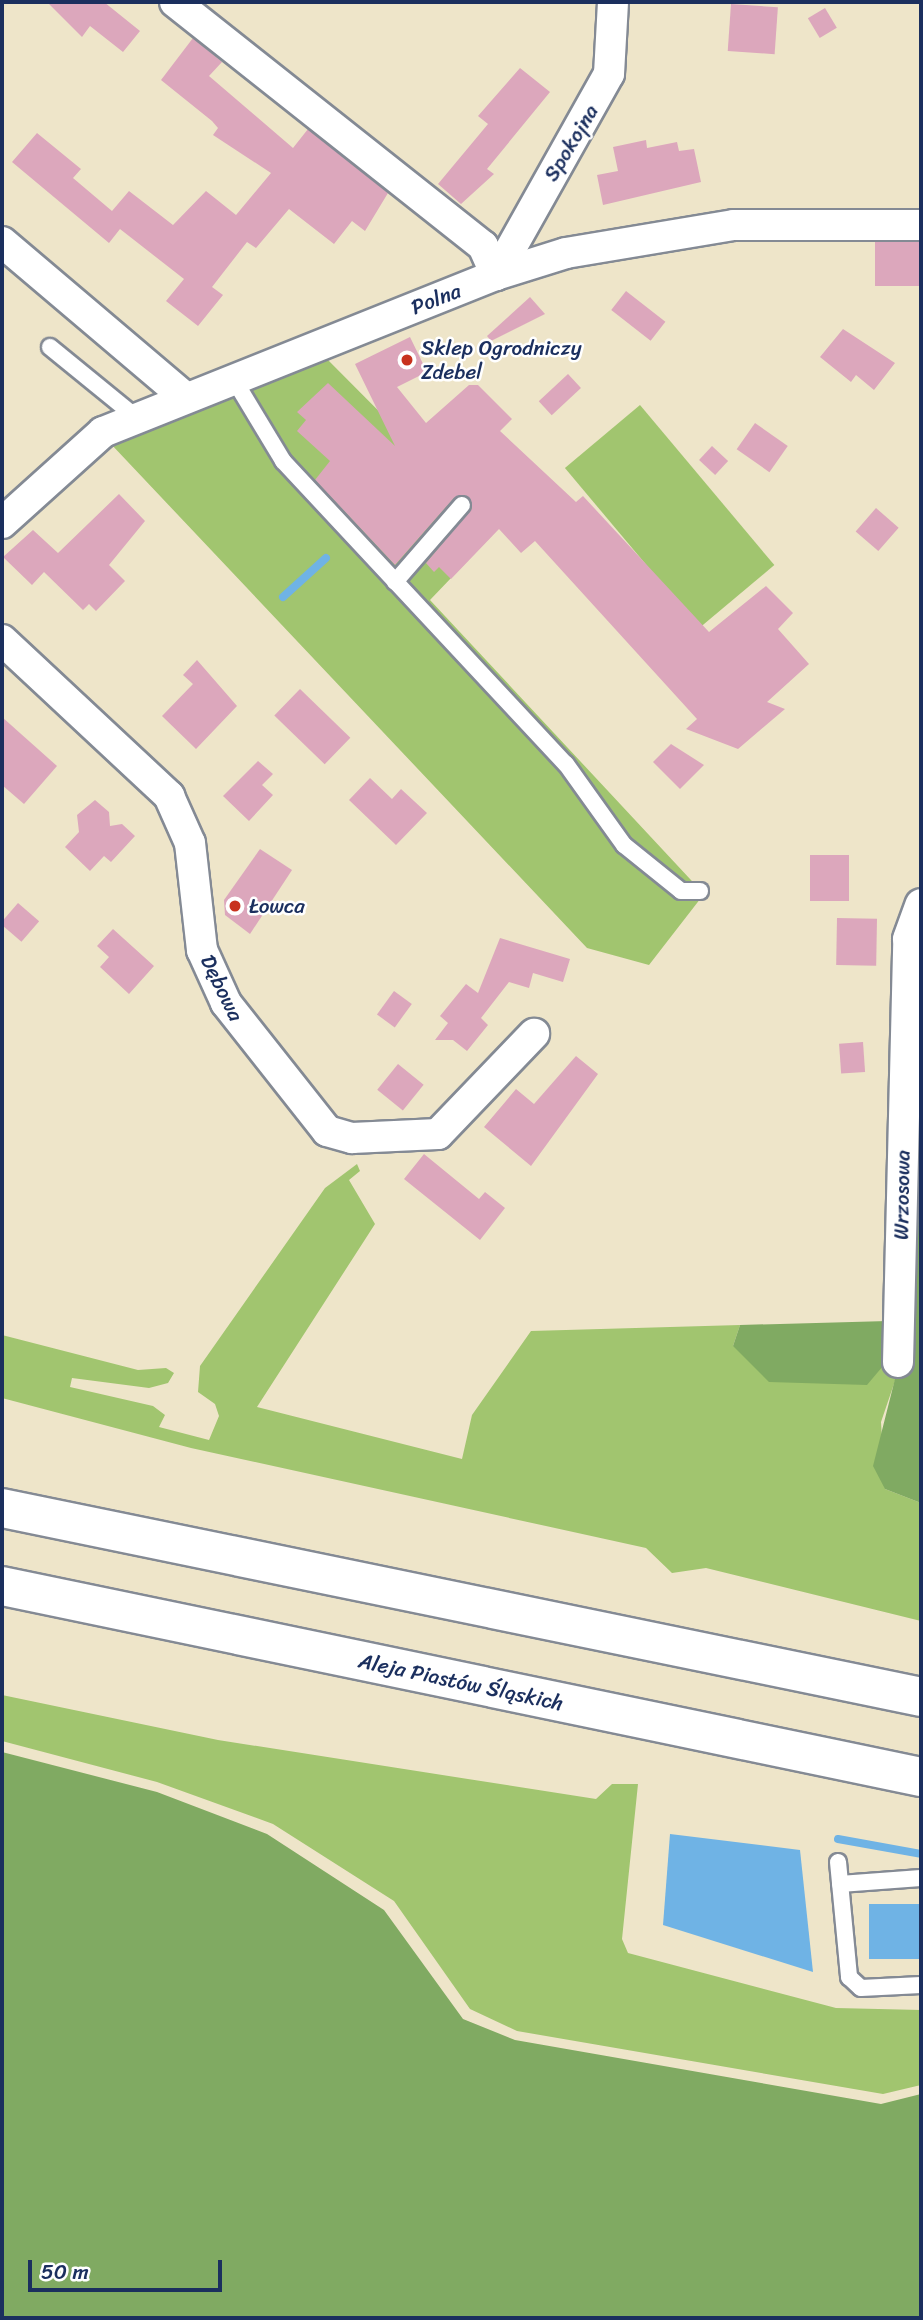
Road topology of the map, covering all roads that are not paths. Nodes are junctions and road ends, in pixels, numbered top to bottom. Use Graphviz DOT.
graph roads {
  1 [pos="175,2"];
  2 [pos="613,2"];
  3 [pos="921,225"];
  4 [pos="2,242"];
  5 [pos="496,275"];
  6 [pos="50,347"];
  7 [pos="233,379"];
  8 [pos="185,397"];
  9 [pos="137,418"];
  10 [pos="462,505"];
  11 [pos="2,523"];
  12 [pos="395,582"];
  13 [pos="2,640"];
  14 [pos="700,891"];
  15 [pos="921,904"];
  16 [pos="534,1034"];
  17 [pos="898,1362"];
  18 [pos="2,1508"];
  19 [pos="2,1586"];
  20 [pos="921,1697"];
  21 [pos="921,1777"];
  22 [pos="838,1862"];
  23 [pos="921,1878"];
  24 [pos="840,1884"];
  25 [pos="921,1985"];
  1 -- 5 [label="street"];
  2 -- 5 [label="street, Spokojna"];
  3 -- 5 [label="street, Polna"];
  4 -- 8 [label="street"];
  5 -- 7 [label="street, Polna"];
  6 -- 9 [label="lane"];
  7 -- 8 [label="street, Polna"];
  7 -- 12 [label="lane"];
  8 -- 9 [label="street, Polna"];
  9 -- 11 [label="street, Polna"];
  10 -- 12 [label="lane"];
  12 -- 14 [label="lane"];
  13 -- 16 [label="street, Dębowa"];
  15 -- 17 [label="street, Wrzosowa"];
  18 -- 20 [label="highway"];
  19 -- 21 [label="highway, Aleja Piastów Śląskich"];
  22 -- 24 [label="lane"];
  23 -- 24 [label="lane"];
  24 -- 25 [label="lane"];
}
